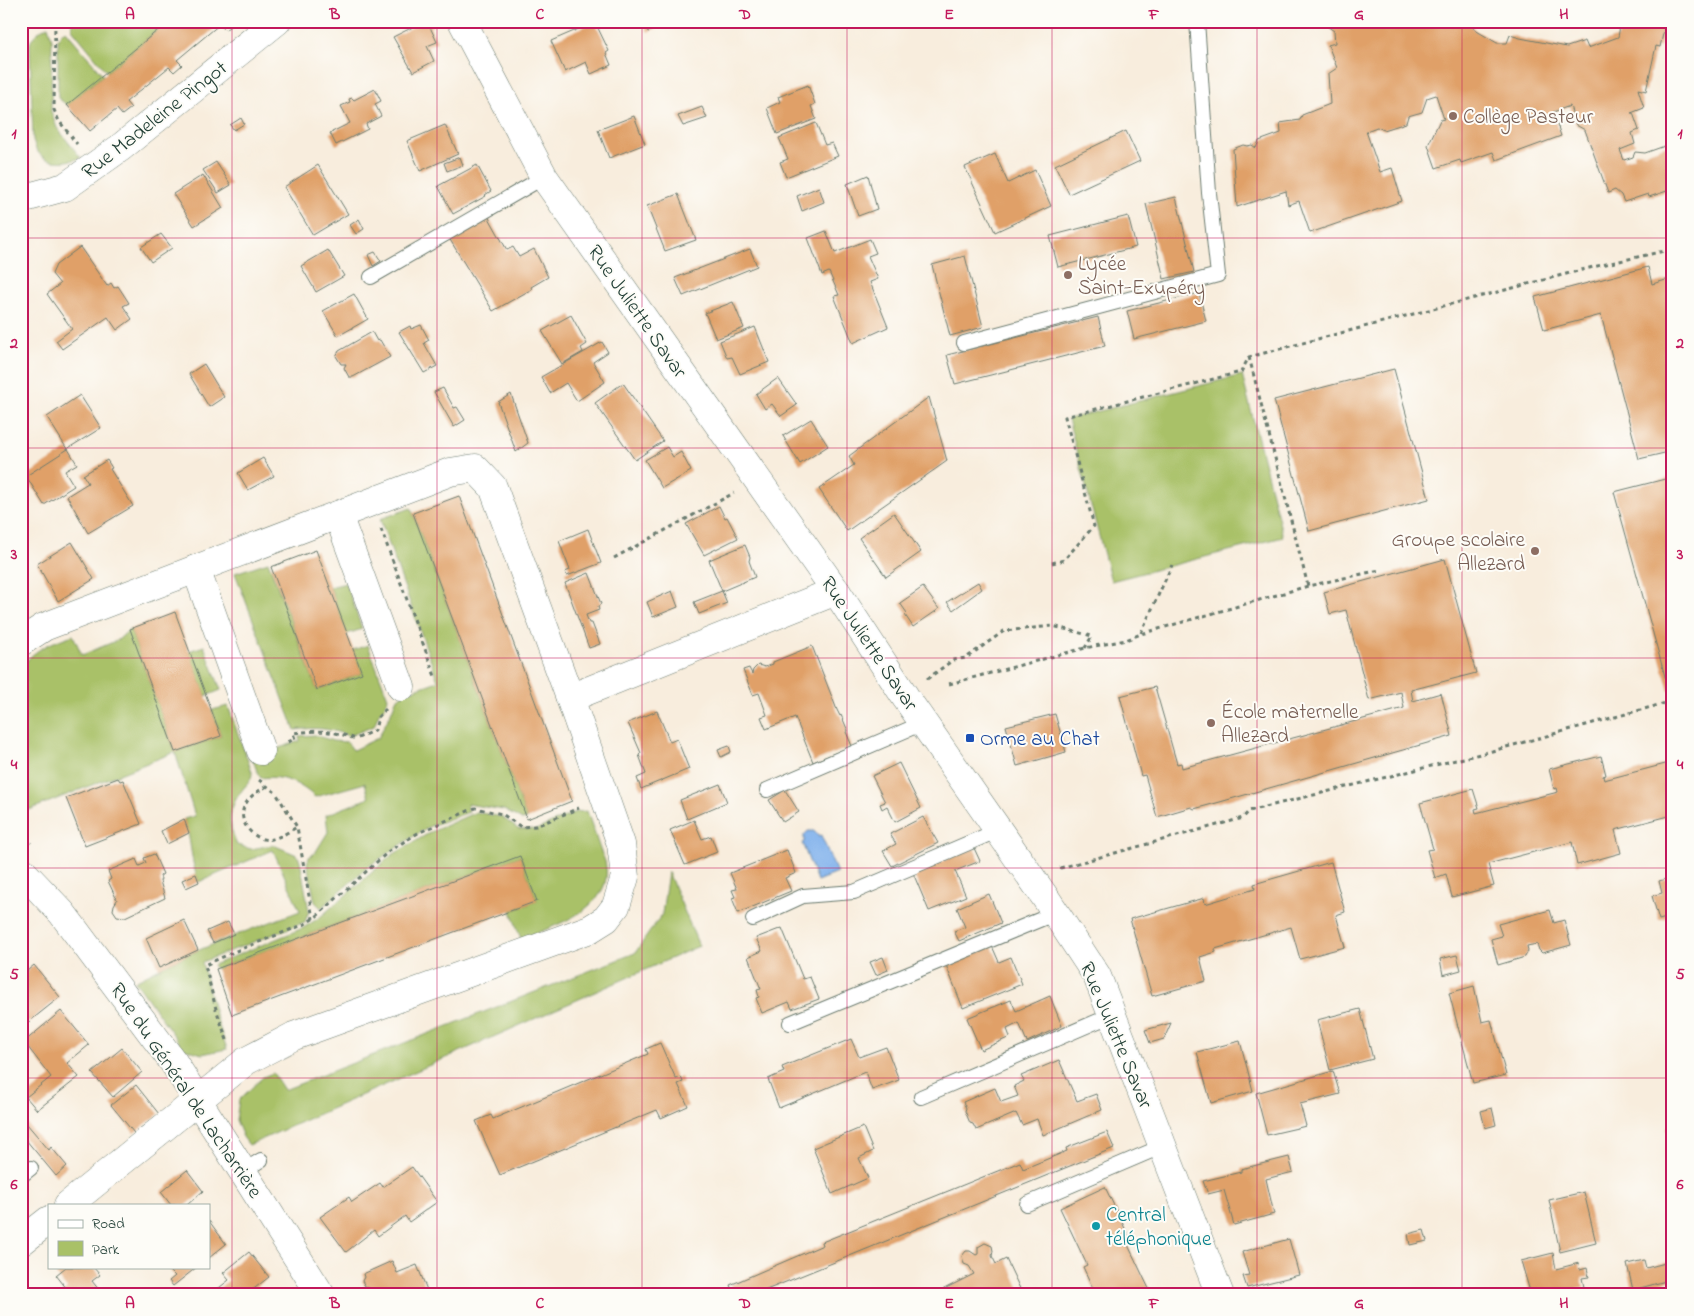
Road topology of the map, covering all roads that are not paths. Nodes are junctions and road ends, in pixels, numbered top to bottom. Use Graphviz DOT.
graph roads {
  1 [pos="278,21"];
  2 [pos="462,21"];
  3 [pos="1197,21"];
  4 [pos="544,177"];
  5 [pos="21,199"];
  6 [pos="371,277"];
  7 [pos="964,343"];
  8 [pos="338,515"];
  9 [pos="196,569"];
  10 [pos="836,591"];
  11 [pos="21,642"];
  12 [pos="401,687"];
  13 [pos="570,698"];
  14 [pos="924,723"];
  15 [pos="261,751"];
  16 [pos="767,790"];
  17 [pos="999,830"];
  18 [pos="21,870"];
  19 [pos="1056,913"];
  20 [pos="753,919"];
  21 [pos="1112,1014"];
  22 [pos="790,1023"];
  23 [pos="921,1097"];
  24 [pos="198,1099"];
  25 [pos="1163,1146"];
  26 [pos="69,1204"];
  27 [pos="1027,1204"];
  28 [pos="48,1221"];
  29 [pos="21,1242"];
  30 [pos="321,1295"];
  31 [pos="1220,1295"];
  1 -- 5 [label="street, Rue Madeleine Pingot"];
  2 -- 4 [label="street, Rue Juliette Savar"];
  3 -- 7 [label="lane"];
  4 -- 6 [label="lane"];
  4 -- 10 [label="street, Rue Juliette Savar"];
  8 -- 9 [label="street"];
  8 -- 12 [label="street"];
  8 -- 13 [label="street"];
  9 -- 11 [label="street"];
  9 -- 15 [label="street"];
  10 -- 13 [label="street"];
  10 -- 14 [label="street, Rue Juliette Savar"];
  13 -- 24 [label="street"];
  14 -- 16 [label="lane"];
  14 -- 17 [label="street, Rue Juliette Savar"];
  17 -- 19 [label="street, Rue Juliette Savar"];
  17 -- 20 [label="lane"];
  18 -- 24 [label="street, Rue du Général de Lacharrière"];
  19 -- 21 [label="street, Rue Juliette Savar"];
  19 -- 22 [label="lane"];
  21 -- 23 [label="lane"];
  21 -- 25 [label="street, Rue Juliette Savar"];
  24 -- 26 [label="street"];
  24 -- 30 [label="street, Rue du Général de Lacharrière"];
  25 -- 27 [label="lane"];
  25 -- 31 [label="street, Rue Juliette Savar"];
  28 -- 29 [label="street"];
}
